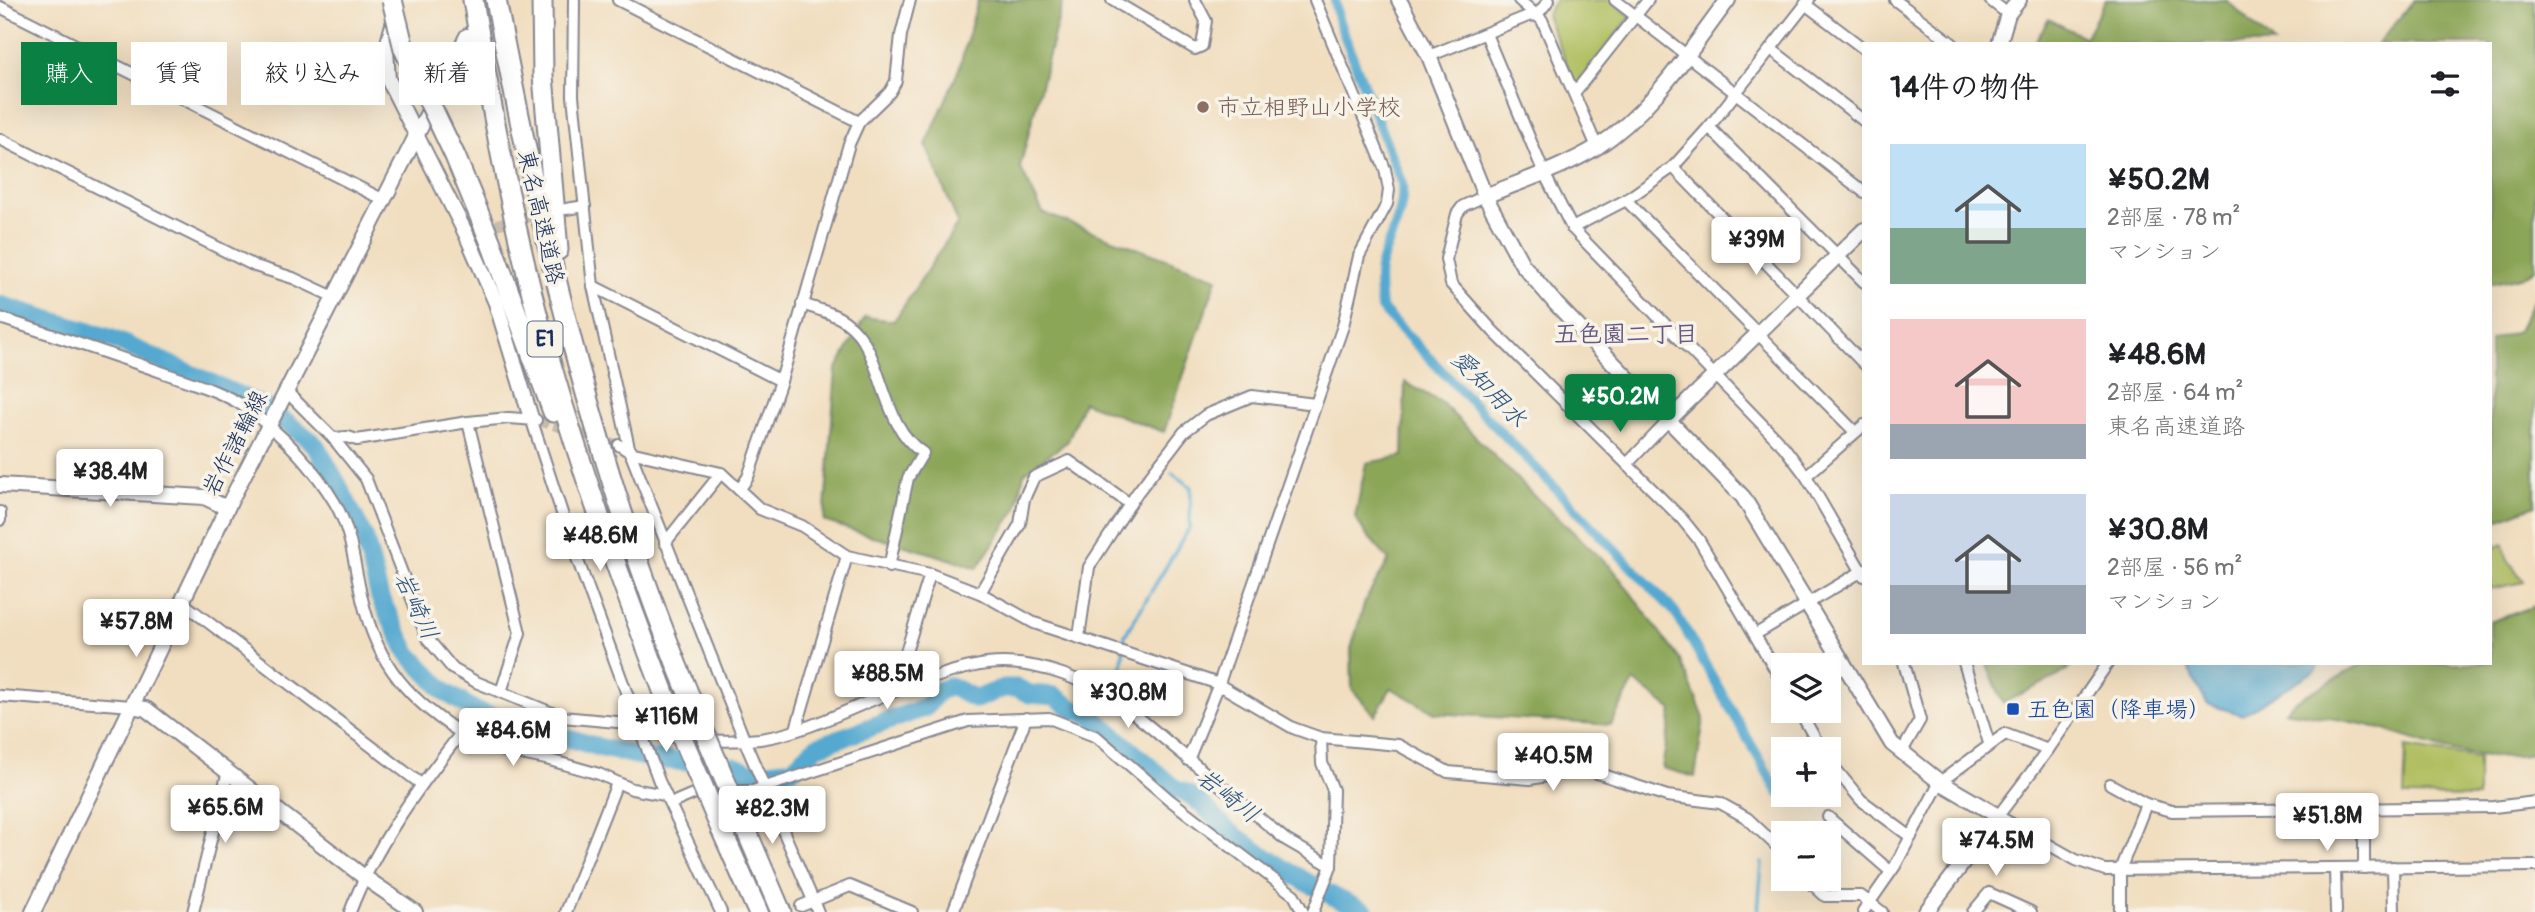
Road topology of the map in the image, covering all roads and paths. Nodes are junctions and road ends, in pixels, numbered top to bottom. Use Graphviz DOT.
graph roads {
  1 [pos="392,0"];
  2 [pos="401,0"];
  3 [pos="473,0"];
  4 [pos="496,0"];
  5 [pos="542,0"];
  6 [pos="574,0"];
  7 [pos="618,0"];
  8 [pos="910,0"];
  9 [pos="1112,0"];
  10 [pos="1195,0"];
  11 [pos="1315,0"];
  12 [pos="1399,0"];
  13 [pos="1519,0"];
  14 [pos="1549,0"];
  15 [pos="1615,0"];
  16 [pos="1648,0"];
  17 [pos="1728,0"];
  18 [pos="1895,0"];
  19 [pos="1990,0"];
  20 [pos="2019,0"];
  21 [pos="1807,2"];
  22 [pos="0,7"];
  23 [pos="2008,14"];
  24 [pos="1538,15"];
  25 [pos="1635,16"];
  26 [pos="1486,34"];
  27 [pos="467,36"];
  28 [pos="1950,42"];
  29 [pos="1999,42"];
  30 [pos="1862,47"];
  31 [pos="1771,49"];
  32 [pos="1429,56"];
  33 [pos="1685,56"];
  34 [pos="1575,92"];
  35 [pos="1735,94"];
  36 [pos="1862,119"];
  37 [pos="859,122"];
  38 [pos="1709,127"];
  39 [pos="417,135"];
  40 [pos="0,139"];
  41 [pos="1597,147"];
  42 [pos="1673,167"];
  43 [pos="1544,173"];
  44 [pos="1862,190"];
  45 [pos="1485,196"];
  46 [pos="382,200"];
  47 [pos="1626,200"];
  48 [pos="585,206"];
  49 [pos="566,209"];
  50 [pos="1572,228"];
  51 [pos="1862,232"];
  52 [pos="1838,256"];
  53 [pos="1862,280"];
  54 [pos="593,286"];
  55 [pos="1796,296"];
  56 [pos="334,297"];
  57 [pos="802,304"];
  58 [pos="0,318"];
  59 [pos="1757,334"];
  60 [pos="575,358"];
  61 [pos="1862,361"];
  62 [pos="1716,375"];
  63 [pos="781,381"];
  64 [pos="285,396"];
  65 [pos="1315,404"];
  66 [pos="1670,419"];
  67 [pos="535,420"];
  68 [pos="467,422"];
  69 [pos="270,425"];
  70 [pos="1859,429"];
  71 [pos="333,438"];
  72 [pos="619,445"];
  73 [pos="630,452"];
  74 [pos="1628,463"];
  75 [pos="721,473"];
  76 [pos="1806,476"];
  77 [pos="0,485"];
  78 [pos="740,489"];
  79 [pos="1130,504"];
  80 [pos="227,508"];
  81 [pos="0,512"];
  82 [pos="0,520"];
  83 [pos="665,542"];
  84 [pos="847,556"];
  85 [pos="889,567"];
  86 [pos="1862,571"];
  87 [pos="930,574"];
  88 [pos="1862,574"];
  89 [pos="980,593"];
  90 [pos="183,603"];
  91 [pos="1809,603"];
  92 [pos="1756,634"];
  93 [pos="1079,637"];
  94 [pos="1771,661"];
  95 [pos="1905,665"];
  96 [pos="1965,665"];
  97 [pos="2107,665"];
  98 [pos="654,667"];
  99 [pos="1216,683"];
  100 [pos="894,691"];
  101 [pos="501,692"];
  102 [pos="0,696"];
  103 [pos="132,706"];
  104 [pos="1026,718"];
  105 [pos="796,729"];
  106 [pos="641,731"];
  107 [pos="460,733"];
  108 [pos="1321,738"];
  109 [pos="1989,743"];
  110 [pos="746,744"];
  111 [pos="2048,750"];
  112 [pos="1901,753"];
  113 [pos="1188,760"];
  114 [pos="228,771"];
  115 [pos="1841,776"];
  116 [pos="762,782"];
  117 [pos="1940,782"];
  118 [pos="617,783"];
  119 [pos="421,784"];
  120 [pos="2110,784"];
  121 [pos="669,799"];
  122 [pos="2535,802"];
  123 [pos="2146,804"];
  124 [pos="2364,808"];
  125 [pos="1998,816"];
  126 [pos="1828,817"];
  127 [pos="1911,837"];
  128 [pos="1771,841"];
  129 [pos="1331,866"];
  130 [pos="2535,866"];
  131 [pos="2393,867"];
  132 [pos="2335,868"];
  133 [pos="2364,868"];
  134 [pos="2120,870"];
  135 [pos="1890,871"];
  136 [pos="364,877"];
  137 [pos="1820,891"];
  138 [pos="801,906"];
  139 [pos="816,907"];
  140 [pos="1867,907"];
  141 [pos="1314,910"];
  142 [pos="33,912"];
  143 [pos="193,912"];
  144 [pos="351,912"];
  145 [pos="415,912"];
  146 [pos="566,912"];
  147 [pos="721,912"];
  148 [pos="758,912"];
  149 [pos="781,912"];
  150 [pos="912,912"];
  151 [pos="953,912"];
  152 [pos="1882,912"];
  153 [pos="1926,912"];
  154 [pos="1973,912"];
  155 [pos="2031,912"];
  156 [pos="2120,912"];
  157 [pos="2336,912"];
  158 [pos="2394,912"];
  1 -- 98 [label="highway, bridge"];
  2 -- 39 [label="street"];
  3 -- 98 [label="highway, 東名高速道路 / E1"];
  4 -- 60 [label="highway, 東名高速道路 / E1"];
  5 -- 60 [label="highway"];
  6 -- 48 [label="street"];
  7 -- 37 [label="street"];
  8 -- 37 [label="street"];
  9 -- 10 [label="street"];
  11 -- 65 [label="street"];
  12 -- 32 [label="street"];
  13 -- 24 [label="street"];
  14 -- 24 [label="street"];
  15 -- 25 [label="street"];
  16 -- 25 [label="street"];
  17 -- 33 [label="street"];
  18 -- 28 [label="street"];
  19 -- 23 [label="street"];
  20 -- 23 [label="street"];
  21 -- 30 [label="street"];
  21 -- 31 [label="street"];
  22 -- 46 [label="street"];
  23 -- 29 [label="street"];
  24 -- 26 [label="street"];
  24 -- 34 [label="street"];
  25 -- 33 [label="street"];
  25 -- 34 [label="street"];
  26 -- 32 [label="street"];
  26 -- 43 [label="street"];
  27 -- 39 [label="street, 岩作諸輪線"];
  31 -- 35 [label="street"];
  31 -- 36 [label="street"];
  32 -- 45 [label="street"];
  33 -- 35 [label="street"];
  33 -- 41 [label="street"];
  34 -- 41 [label="street"];
  35 -- 38 [label="street"];
  35 -- 44 [label="street"];
  37 -- 57 [label="street"];
  38 -- 42 [label="street"];
  38 -- 52 [label="street"];
  39 -- 46 [label="street, 岩作諸輪線"];
  39 -- 67 [label="street"];
  40 -- 56 [label="street"];
  41 -- 43 [label="street"];
  42 -- 47 [label="street"];
  42 -- 55 [label="street"];
  43 -- 45 [label="street"];
  43 -- 50 [label="street"];
  45 -- 66 [label="street"];
  45 -- 74 [label="street"];
  46 -- 56 [label="street, 岩作諸輪線"];
  47 -- 50 [label="street"];
  47 -- 59 [label="street"];
  48 -- 49 [label="street"];
  48 -- 54 [label="street"];
  50 -- 62 [label="street"];
  51 -- 52 [label="street"];
  52 -- 53 [label="street"];
  52 -- 55 [label="street"];
  54 -- 63 [label="street"];
  54 -- 73 [label="street"];
  55 -- 59 [label="street"];
  55 -- 61 [label="street"];
  56 -- 64 [label="street, 岩作諸輪線"];
  57 -- 63 [label="street"];
  57 -- 85 [label="street"];
  58 -- 69 [label="street"];
  59 -- 62 [label="street"];
  59 -- 70 [label="street"];
  60 -- 149 [label="highway, 東名高速道路 / E1, bridge"];
  62 -- 66 [label="street"];
  62 -- 76 [label="street"];
  63 -- 78 [label="street"];
  64 -- 69 [label="street, 岩作諸輪線"];
  64 -- 71 [label="street"];
  65 -- 79 [label="street"];
  65 -- 99 [label="street"];
  66 -- 74 [label="street"];
  66 -- 91 [label="street"];
  67 -- 68 [label="street"];
  67 -- 106 [label="street"];
  68 -- 71 [label="street"];
  68 -- 101 [label="street"];
  69 -- 80 [label="street, 岩作諸輪線"];
  69 -- 107 [label="street"];
  70 -- 76 [label="street"];
  71 -- 101 [label="street"];
  72 -- 73 [label="street"];
  73 -- 75 [label="street"];
  73 -- 83 [label="street"];
  74 -- 92 [label="street"];
  75 -- 78 [label="street"];
  75 -- 83 [label="street"];
  76 -- 86 [label="street"];
  77 -- 80 [label="street"];
  78 -- 84 [label="street"];
  79 -- 89 [label="street"];
  79 -- 93 [label="street"];
  80 -- 90 [label="street, 岩作諸輪線"];
  81 -- 82 [label="street"];
  83 -- 110 [label="street"];
  84 -- 85 [label="street"];
  84 -- 105 [label="street"];
  85 -- 87 [label="street"];
  87 -- 89 [label="street"];
  87 -- 100 [label="street"];
  88 -- 91 [label="street"];
  89 -- 93 [label="street"];
  90 -- 103 [label="street, 岩作諸輪線"];
  90 -- 119 [label="street"];
  91 -- 92 [label="street"];
  91 -- 112 [label="street"];
  92 -- 94 [label="street"];
  93 -- 99 [label="street"];
  95 -- 112 [label="street"];
  96 -- 109 [label="street"];
  97 -- 111 [label="street"];
  98 -- 148 [label="highway, 東名高速道路 / E1, bridge"];
  99 -- 108 [label="street"];
  99 -- 113 [label="street"];
  100 -- 105 [label="street"];
  100 -- 113 [label="street"];
  101 -- 106 [label="street"];
  102 -- 103 [label="street"];
  103 -- 114 [label="street"];
  103 -- 142 [label="street, 岩作諸輪線"];
  104 -- 116 [label="street"];
  104 -- 141 [label="street"];
  104 -- 151 [label="street"];
  105 -- 110 [label="street"];
  106 -- 110 [label="street"];
  106 -- 121 [label="street"];
  107 -- 118 [label="street"];
  107 -- 119 [label="street"];
  108 -- 128 [label="street"];
  108 -- 129 [label="street"];
  109 -- 111 [label="street"];
  109 -- 117 [label="street"];
  110 -- 116 [label="street"];
  111 -- 125 [label="street"];
  112 -- 117 [label="street"];
  113 -- 129 [label="street"];
  114 -- 136 [label="street"];
  114 -- 143 [label="street"];
  115 -- 127 [label="street"];
  116 -- 121 [label="street"];
  116 -- 139 [label="street"];
  117 -- 125 [label="street"];
  117 -- 127 [label="street"];
  118 -- 121 [label="street"];
  118 -- 146 [label="street"];
  119 -- 136 [label="street"];
  120 -- 123 [label="street"];
  121 -- 147 [label="street"];
  122 -- 124 [label="street"];
  123 -- 124 [label="street"];
  123 -- 134 [label="street"];
  124 -- 133 [label="street"];
  125 -- 134 [label="street"];
  125 -- 153 [label="street"];
  126 -- 135 [label="street"];
  127 -- 135 [label="street"];
  129 -- 141 [label="street"];
  130 -- 131 [label="street"];
  131 -- 133 [label="street"];
  131 -- 158 [label="street"];
  132 -- 133 [label="street"];
  132 -- 134 [label="street"];
  132 -- 157 [label="street"];
  134 -- 156 [label="street"];
  135 -- 140 [label="street"];
  136 -- 144 [label="street"];
  136 -- 145 [label="street"];
  137 -- 140 [label="street"];
  138 -- 139 [label="street"];
  139 -- 150 [label="street"];
  140 -- 152 [label="street"];
  154 -- 155 [label="street"];
}
